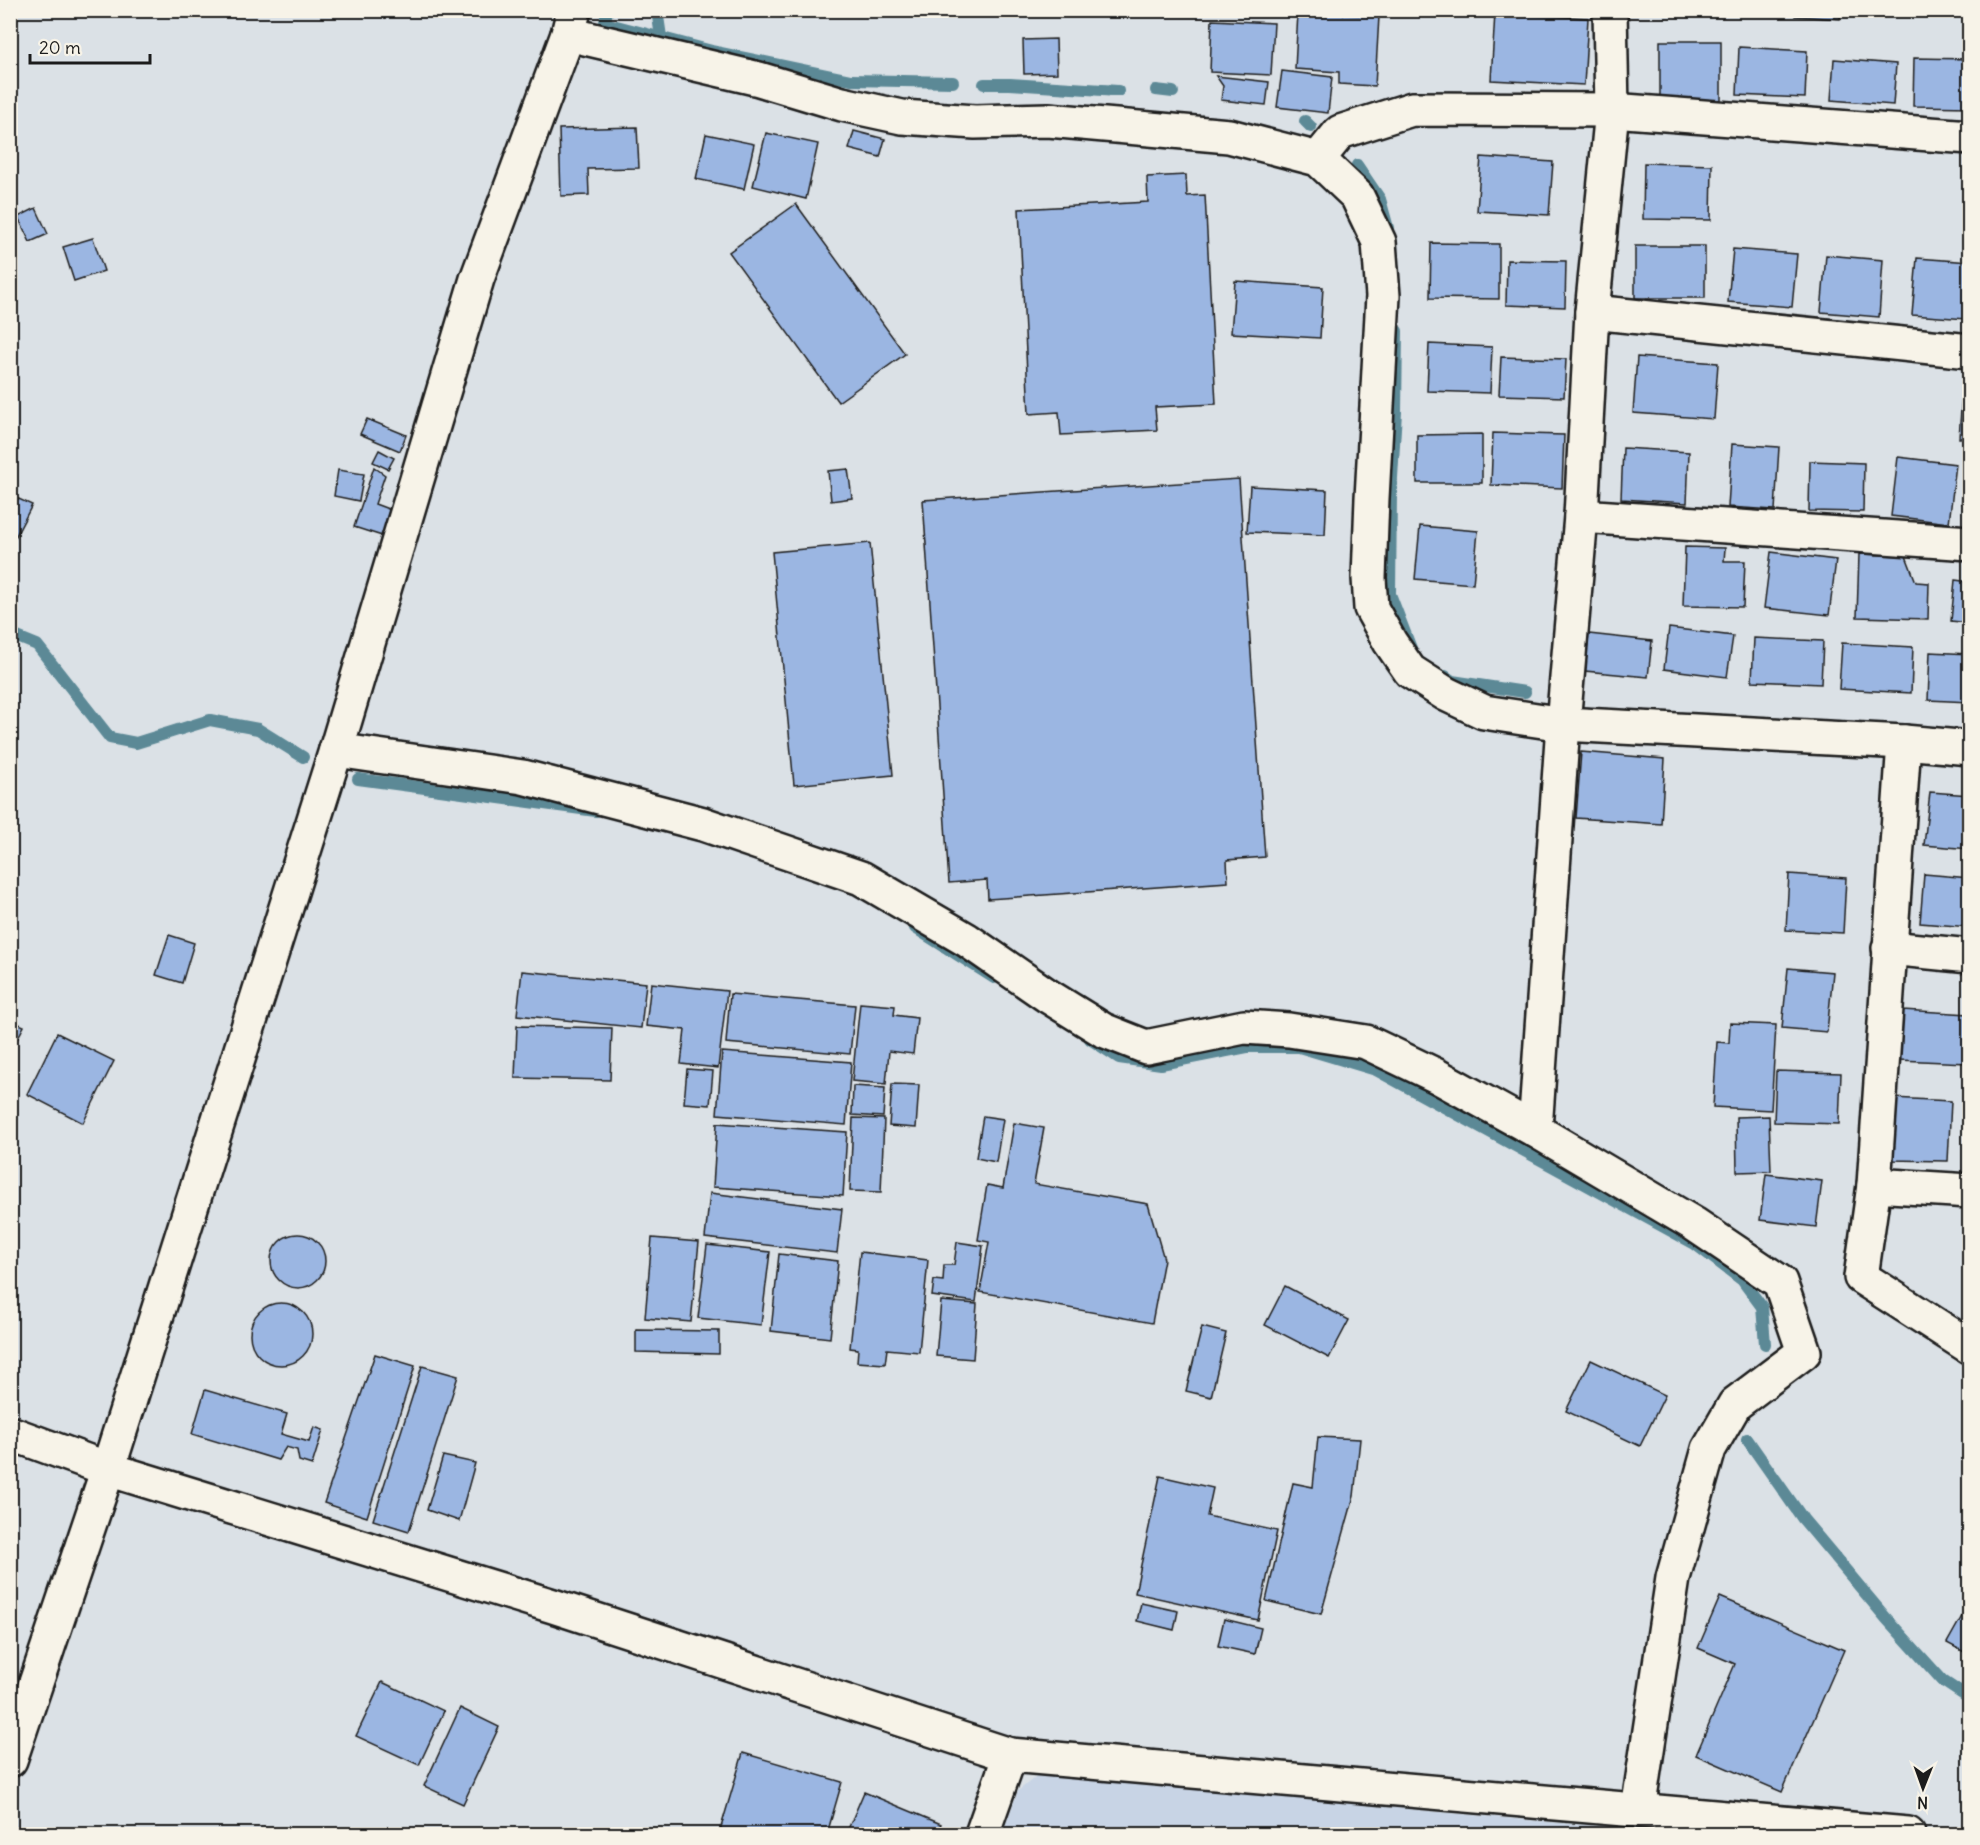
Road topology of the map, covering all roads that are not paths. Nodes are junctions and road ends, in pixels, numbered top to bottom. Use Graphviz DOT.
graph roads {
  1 [pos="1610,10"];
  2 [pos="571,22"];
  3 [pos="1612,110"];
  4 [pos="1970,137"];
  5 [pos="1318,159"];
  6 [pos="1592,312"];
  7 [pos="1970,351"];
  8 [pos="1581,516"];
  9 [pos="1970,543"];
  10 [pos="1563,724"];
  11 [pos="1904,741"];
  12 [pos="1970,748"];
  13 [pos="336,750"];
  14 [pos="1890,948"];
  15 [pos="1970,956"];
  16 [pos="1535,1130"];
  17 [pos="1874,1185"];
  18 [pos="1970,1191"];
  19 [pos="1970,1347"];
  20 [pos="10,1432"];
  21 [pos="108,1469"];
  22 [pos="1010,1755"];
  23 [pos="10,1760"];
  24 [pos="1638,1810"];
  25 [pos="982,1834"];
  26 [pos="1908,1834"];
  1 -- 3 [label="street"];
  2 -- 5 [label="street"];
  2 -- 13 [label="street"];
  3 -- 4 [label="street"];
  3 -- 5 [label="street"];
  3 -- 6 [label="street"];
  5 -- 10 [label="street"];
  6 -- 7 [label="street"];
  6 -- 8 [label="street"];
  8 -- 9 [label="street"];
  8 -- 10 [label="street"];
  10 -- 11 [label="street"];
  10 -- 16 [label="street"];
  11 -- 12 [label="street"];
  11 -- 14 [label="street"];
  13 -- 16 [label="street"];
  13 -- 21 [label="street"];
  14 -- 15 [label="street"];
  14 -- 17 [label="street"];
  16 -- 24 [label="street"];
  17 -- 18 [label="street"];
  17 -- 19 [label="street"];
  20 -- 21 [label="street"];
  21 -- 22 [label="street"];
  21 -- 23 [label="street"];
  22 -- 24 [label="street"];
  22 -- 25 [label="street"];
  24 -- 26 [label="street"];
}
